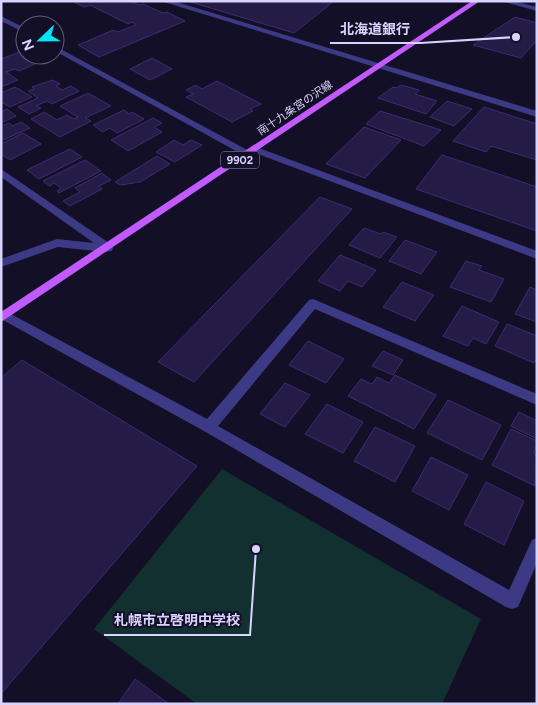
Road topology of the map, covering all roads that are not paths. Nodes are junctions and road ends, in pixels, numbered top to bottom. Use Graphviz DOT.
graph roads {
  1 [pos="164,1"];
  2 [pos="477,1"];
  3 [pos="504,1"];
  4 [pos="537,9"];
  5 [pos="1,18"];
  6 [pos="15,26"];
  7 [pos="65,53"];
  8 [pos="380,67"];
  9 [pos="537,114"];
  10 [pos="252,152"];
  11 [pos="1,172"];
  12 [pos="108,248"];
  13 [pos="537,255"];
  14 [pos="1,263"];
  15 [pos="3,317"];
  16 [pos="537,400"];
  17 [pos="209,426"];
  18 [pos="537,545"];
  1 -- 8 [label="street"];
  2 -- 8 [label="main road, 南十九条宮の沢線 / 9902"];
  3 -- 4 [label="street"];
  5 -- 6 [label="street"];
  7 -- 10 [label="street"];
  8 -- 9 [label="street"];
  8 -- 10 [label="main road, 南十九条宮の沢線 / 9902"];
  10 -- 12 [label="main road, 南十九条宮の沢線 / 9902"];
  10 -- 13 [label="street"];
  11 -- 12 [label="street"];
  12 -- 14 [label="street"];
  12 -- 15 [label="main road, 南十九条宮の沢線 / 9902"];
  15 -- 17 [label="street"];
  16 -- 17 [label="street"];
  17 -- 18 [label="street"];
}
